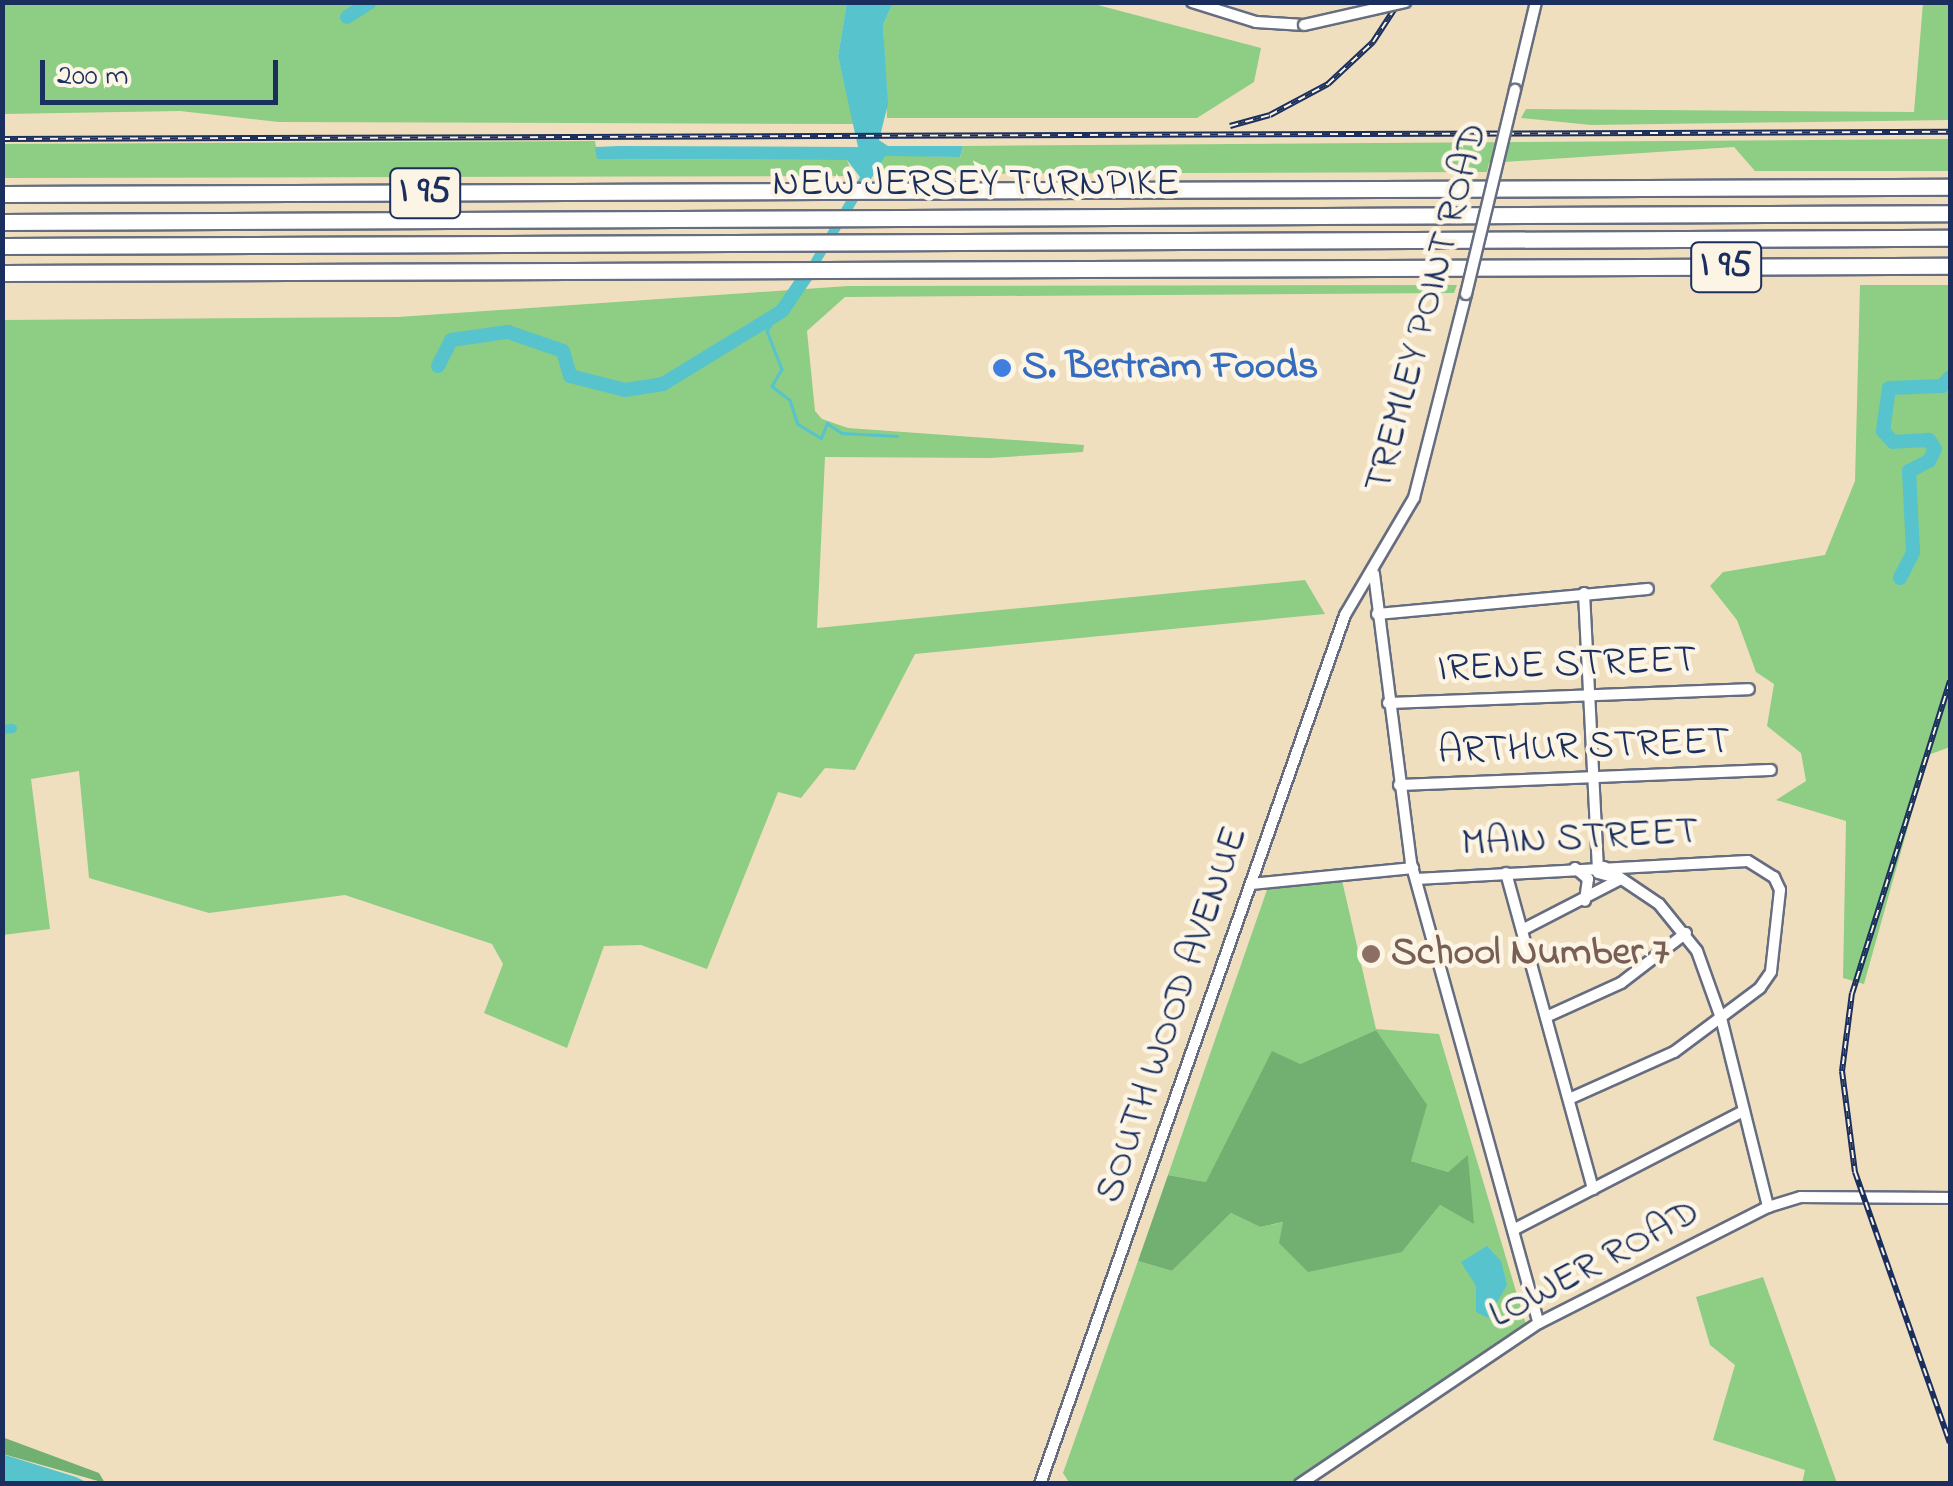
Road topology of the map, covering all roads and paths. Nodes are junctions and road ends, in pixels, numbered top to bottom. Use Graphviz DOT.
graph roads {
  1 [pos="1192,2"];
  2 [pos="1405,2"];
  3 [pos="1534,3"];
  4 [pos="1950,186"];
  5 [pos="2,194"];
  6 [pos="1950,213"];
  7 [pos="2,222"];
  8 [pos="1950,238"];
  9 [pos="2,246"];
  10 [pos="1950,266"];
  11 [pos="2,273"];
  12 [pos="1374,572"];
  13 [pos="1648,589"];
  14 [pos="1584,592"];
  15 [pos="1377,614"];
  16 [pos="1748,689"];
  17 [pos="1589,695"];
  18 [pos="1388,703"];
  19 [pos="1772,770"];
  20 [pos="1593,778"];
  21 [pos="1399,785"];
  22 [pos="1600,866"];
  23 [pos="1574,868"];
  24 [pos="1506,872"];
  25 [pos="1414,873"];
  26 [pos="1622,879"];
  27 [pos="1250,884"];
  28 [pos="1586,902"];
  29 [pos="1522,930"];
  30 [pos="1686,933"];
  31 [pos="1546,1017"];
  32 [pos="1721,1018"];
  33 [pos="1569,1099"];
  34 [pos="1742,1112"];
  35 [pos="1594,1189"];
  36 [pos="1950,1198"];
  37 [pos="1768,1207"];
  38 [pos="1513,1230"];
  39 [pos="1539,1323"];
  40 [pos="1040,1484"];
  41 [pos="1300,1484"];
  1 -- 2 [label="street, bridge"];
  3 -- 12 [label="street, TREMLEY POINT ROAD, bridge"];
  4 -- 5 [label="highway, NEW JERSEY TURNPIKE / I 95"];
  6 -- 7 [label="highway, NEW JERSEY TURNPIKE / I 95"];
  8 -- 9 [label="highway, NEW JERSEY TURNPIKE / I 95"];
  10 -- 11 [label="highway, NEW JERSEY TURNPIKE / I 95"];
  12 -- 15 [label="street"];
  12 -- 27 [label="street, SOUTH WOOD AVENUE"];
  13 -- 14 [label="street"];
  14 -- 15 [label="street"];
  14 -- 17 [label="street"];
  15 -- 18 [label="street"];
  16 -- 17 [label="street, IRENE STREET"];
  17 -- 18 [label="street, IRENE STREET"];
  17 -- 20 [label="street"];
  18 -- 21 [label="street"];
  19 -- 20 [label="street, ARTHUR STREET"];
  20 -- 21 [label="street, ARTHUR STREET"];
  20 -- 22 [label="street"];
  21 -- 25 [label="street"];
  22 -- 23 [label="street, MAIN STREET"];
  22 -- 26 [label="street"];
  22 -- 32 [label="street, MAIN STREET"];
  23 -- 24 [label="street, MAIN STREET"];
  23 -- 28 [label="street"];
  24 -- 25 [label="street, MAIN STREET"];
  24 -- 29 [label="street"];
  25 -- 27 [label="street, MAIN STREET"];
  25 -- 38 [label="street"];
  26 -- 28 [label="street"];
  26 -- 30 [label="street"];
  27 -- 40 [label="street, SOUTH WOOD AVENUE"];
  28 -- 29 [label="street"];
  29 -- 31 [label="street"];
  30 -- 31 [label="street"];
  30 -- 32 [label="street"];
  31 -- 33 [label="street"];
  32 -- 33 [label="street"];
  32 -- 34 [label="street"];
  33 -- 35 [label="street"];
  34 -- 35 [label="street"];
  34 -- 37 [label="street"];
  35 -- 38 [label="street"];
  36 -- 37 [label="street, LOWER ROAD"];
  37 -- 39 [label="street, LOWER ROAD"];
  38 -- 39 [label="street"];
  39 -- 41 [label="street, LOWER ROAD"];
}
